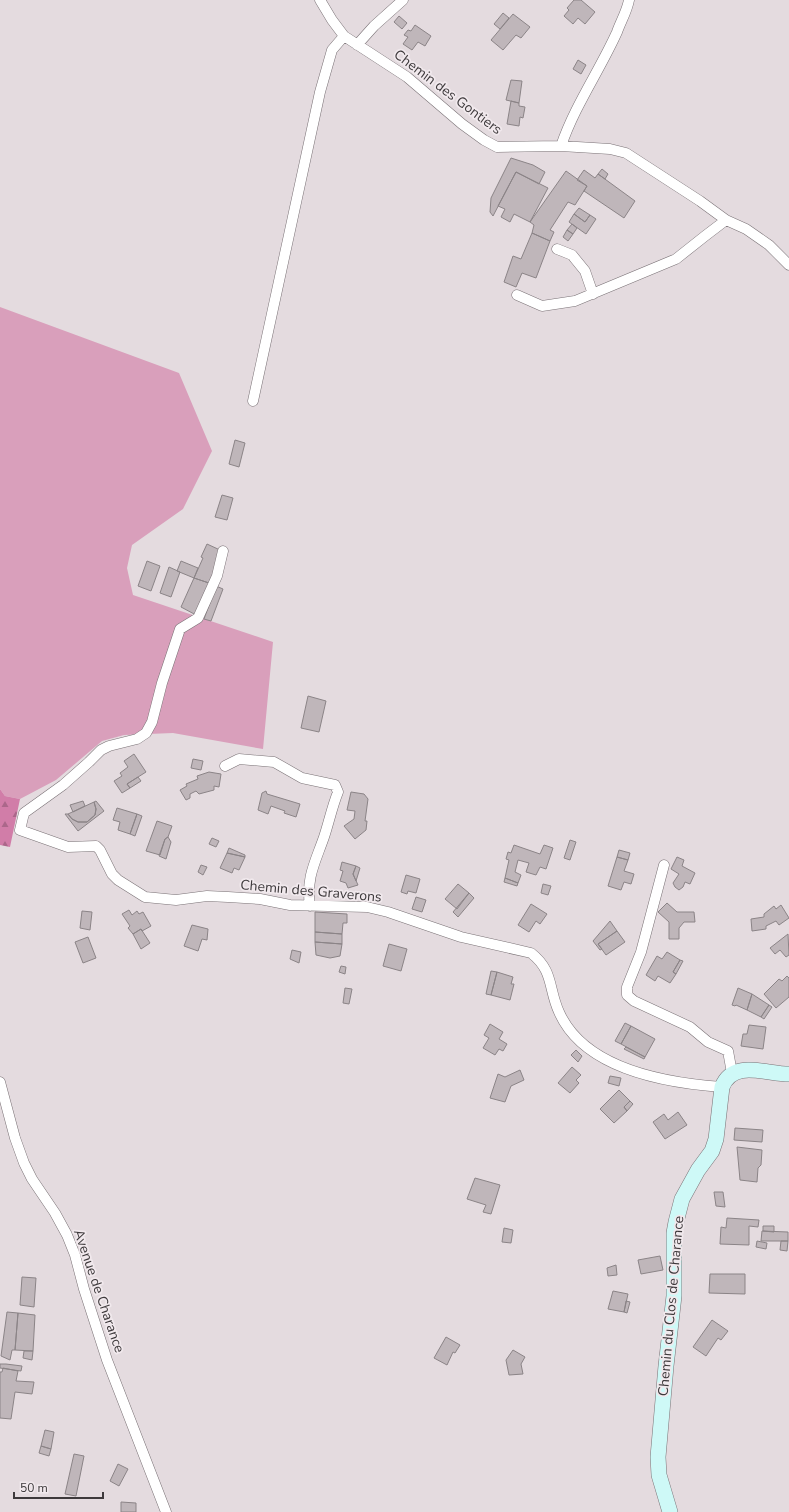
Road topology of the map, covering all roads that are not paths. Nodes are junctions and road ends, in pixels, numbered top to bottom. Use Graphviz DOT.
graph roads {
  1 [pos="320,0"];
  2 [pos="403,0"];
  3 [pos="629,0"];
  4 [pos="344,36"];
  5 [pos="357,45"];
  6 [pos="561,146"];
  7 [pos="726,220"];
  8 [pos="557,249"];
  9 [pos="789,265"];
  10 [pos="593,294"];
  11 [pos="517,295"];
  12 [pos="253,400"];
  13 [pos="223,551"];
  14 [pos="225,766"];
  15 [pos="664,864"];
  16 [pos="310,906"];
  17 [pos="732,1073"];
  18 [pos="789,1074"];
  19 [pos="0,1082"];
  20 [pos="722,1088"];
  21 [pos="166,1512"];
  22 [pos="670,1512"];
  1 -- 4 [label="street, Chemin des Gontiers"];
  2 -- 5 [label="street"];
  3 -- 6 [label="street"];
  4 -- 5 [label="street, Chemin des Gontiers"];
  4 -- 12 [label="street"];
  5 -- 6 [label="street, Chemin des Gontiers"];
  6 -- 7 [label="street, Chemin des Gontiers"];
  7 -- 9 [label="street, Chemin des Gontiers"];
  7 -- 10 [label="street"];
  8 -- 10 [label="street"];
  10 -- 11 [label="street"];
  13 -- 16 [label="street, Chemin des Graverons"];
  14 -- 16 [label="street"];
  15 -- 17 [label="street"];
  16 -- 20 [label="street, Chemin des Graverons"];
  17 -- 18 [label="street"];
  17 -- 20 [label="street, Chemin du Clos de Charance"];
  19 -- 21 [label="street, Avenue de Charance"];
  20 -- 22 [label="street, Chemin du Clos de Charance"];
}
